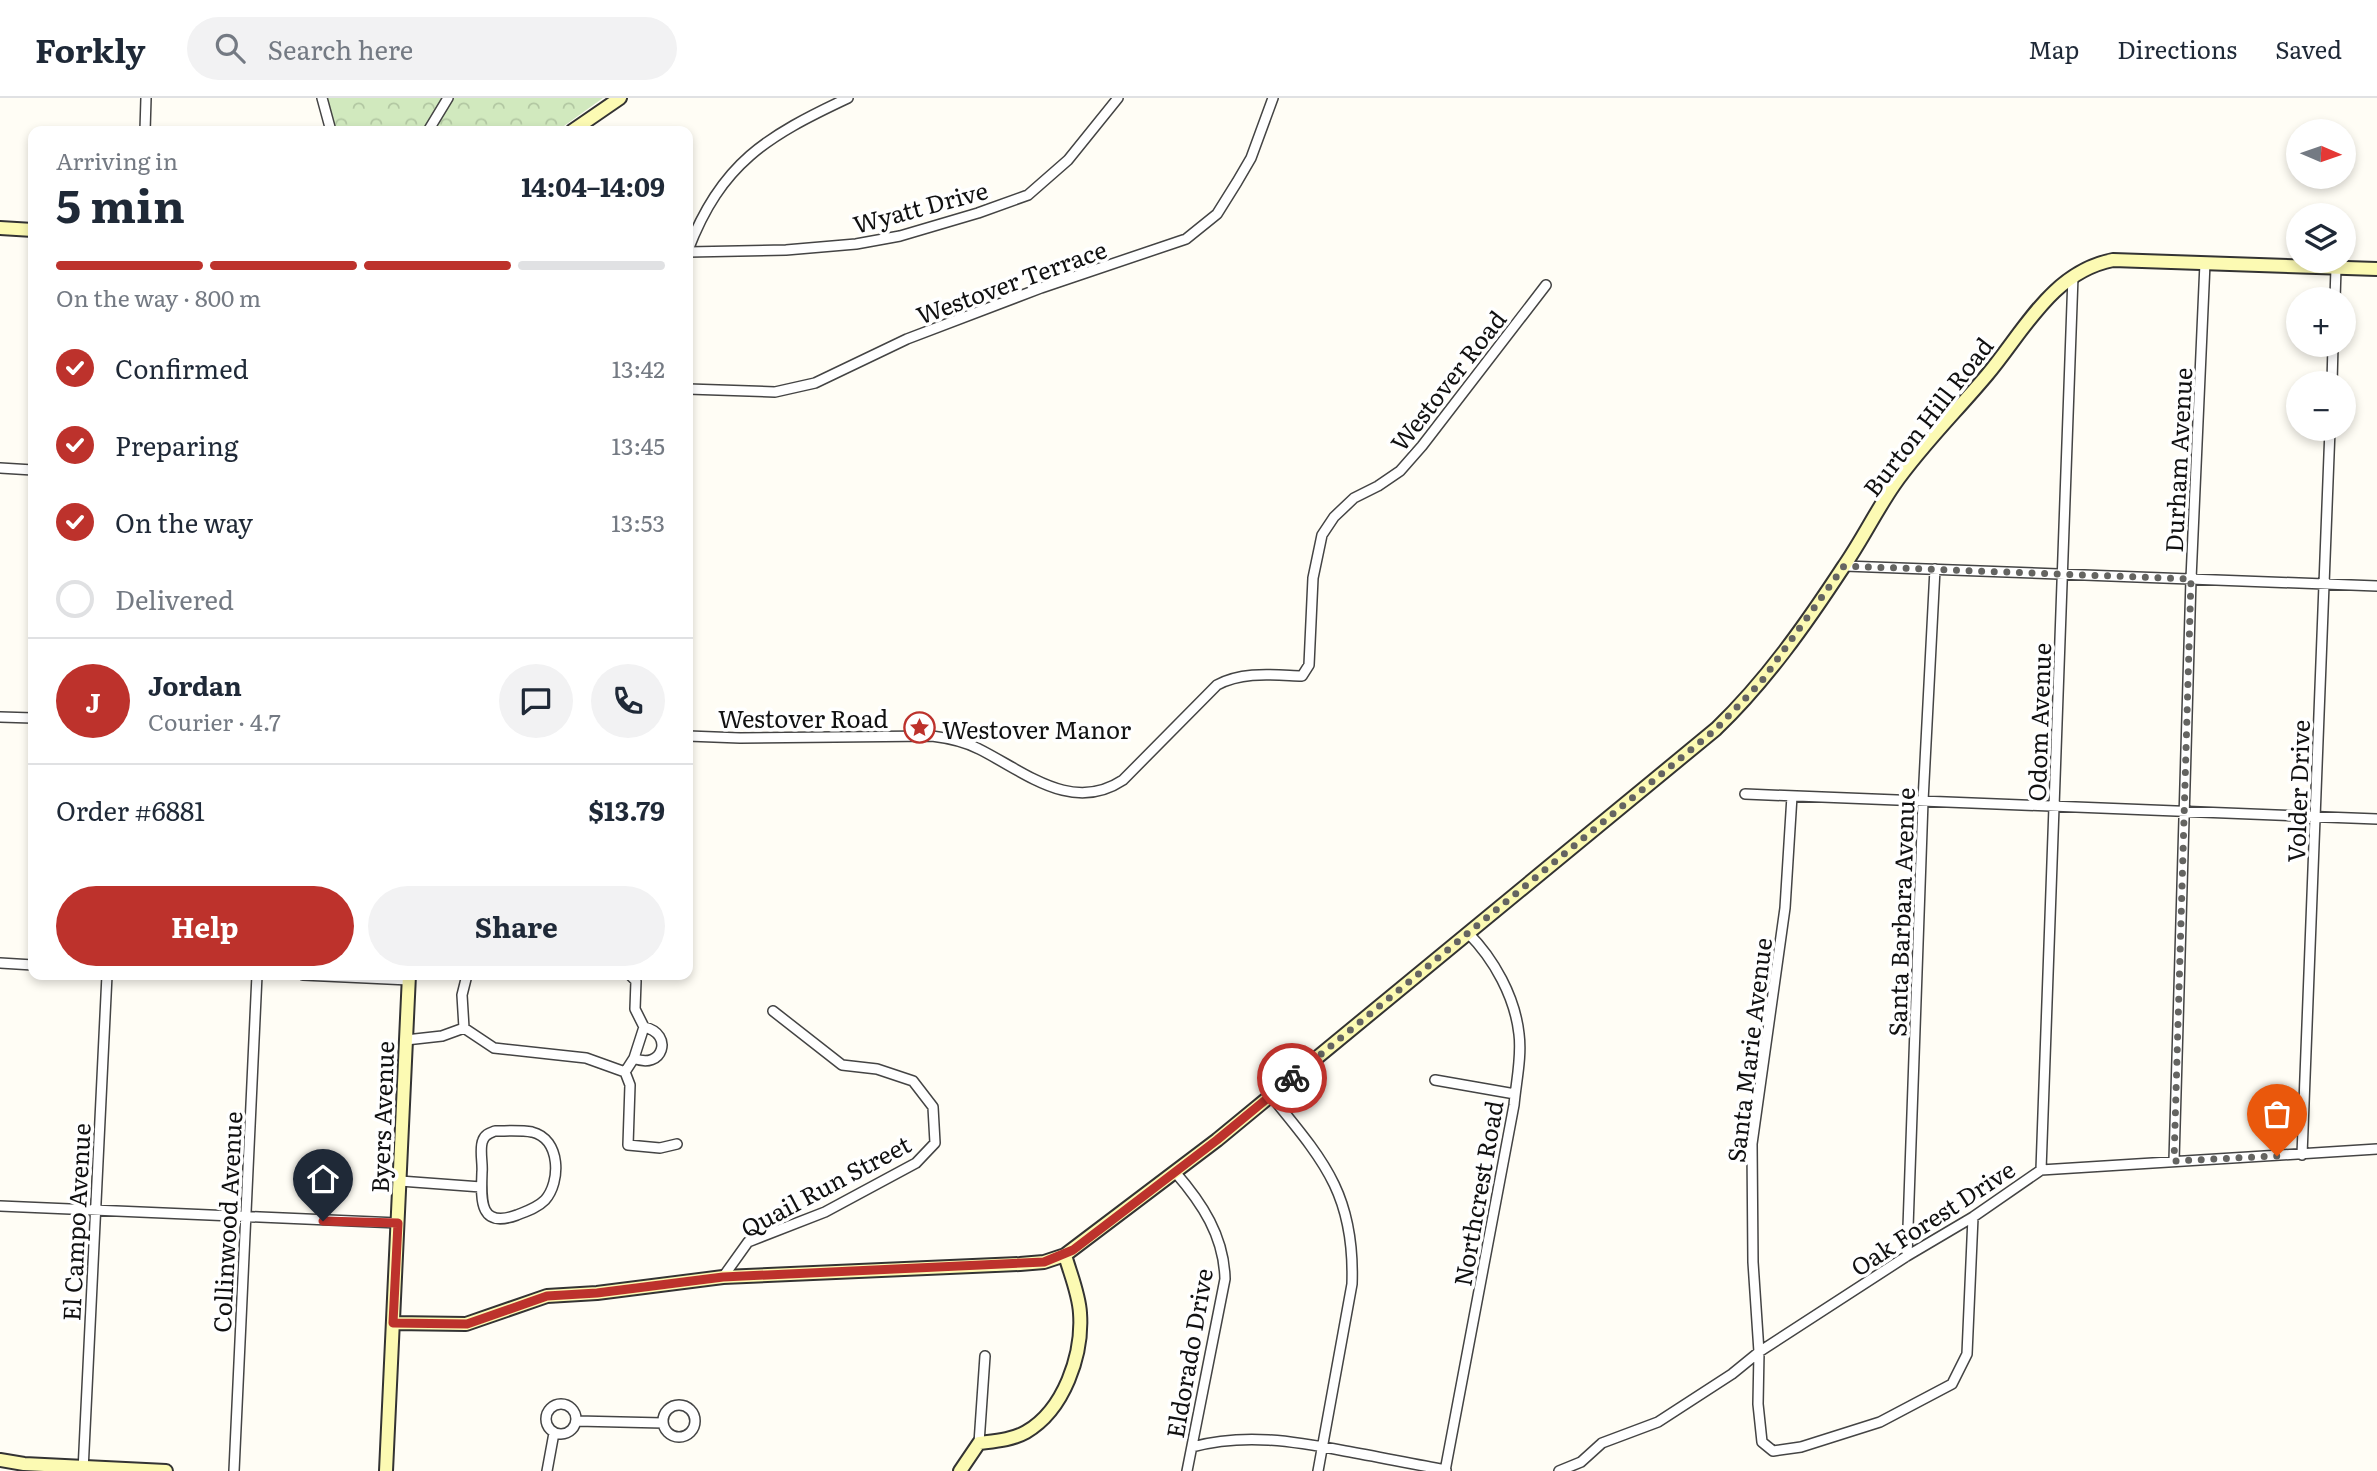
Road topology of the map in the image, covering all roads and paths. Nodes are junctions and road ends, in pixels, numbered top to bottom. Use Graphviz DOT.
graph roads {
  1 [pos="146,98"];
  2 [pos="322,98"];
  3 [pos="448,98"];
  4 [pos="620,98"];
  5 [pos="848,98"];
  6 [pos="1118,98"];
  7 [pos="1273,98"];
  8 [pos="145,126"];
  9 [pos="330,126"];
  10 [pos="431,126"];
  11 [pos="579,126"];
  12 [pos="0,228"];
  13 [pos="28,230"];
  14 [pos="693,239"];
  15 [pos="693,251"];
  16 [pos="2205,263"];
  17 [pos="2286,266"];
  18 [pos="2356,268"];
  19 [pos="2377,269"];
  20 [pos="2073,276"];
  21 [pos="1546,285"];
  22 [pos="693,389"];
  23 [pos="2330,441"];
  24 [pos="0,468"];
  25 [pos="28,470"];
  26 [pos="1844,566"];
  27 [pos="1935,569"];
  28 [pos="2062,574"];
  29 [pos="2191,579"];
  30 [pos="2324,584"];
  31 [pos="2377,586"];
  32 [pos="0,717"];
  33 [pos="28,718"];
  34 [pos="693,736"];
  35 [pos="1745,794"];
  36 [pos="1792,796"];
  37 [pos="1923,801"];
  38 [pos="2054,806"];
  39 [pos="2184,812"];
  40 [pos="2315,817"];
  41 [pos="2377,819"];
  42 [pos="1468,933"];
  43 [pos="0,964"];
  44 [pos="28,965"];
  45 [pos="107,980"];
  46 [pos="257,980"];
  47 [pos="409,980"];
  48 [pos="466,980"];
  49 [pos="635,980"];
  50 [pos="774,1012"];
  51 [pos="644,1027"];
  52 [pos="464,1028"];
  53 [pos="406,1040"];
  54 [pos="634,1058"];
  55 [pos="625,1072"];
  56 [pos="1435,1080"];
  57 [pos="1515,1094"];
  58 [pos="1271,1096"];
  59 [pos="677,1144"];
  60 [pos="2377,1149"];
  61 [pos="2302,1155"];
  62 [pos="2174,1161"];
  63 [pos="2041,1170"];
  64 [pos="1175,1172"];
  65 [pos="400,1181"];
  66 [pos="481,1186"];
  67 [pos="0,1206"];
  68 [pos="95,1211"];
  69 [pos="1973,1217"];
  70 [pos="247,1218"];
  71 [pos="398,1223"];
  72 [pos="1065,1255"];
  73 [pos="1907,1256"];
  74 [pos="723,1277"];
  75 [pos="393,1323"];
  76 [pos="1759,1352"];
  77 [pos="985,1356"];
  78 [pos="577,1420"];
  79 [pos="663,1423"];
  80 [pos="554,1433"];
  81 [pos="979,1443"];
  82 [pos="1192,1447"];
  83 [pos="1322,1447"];
  84 [pos="0,1460"];
  85 [pos="83,1469"];
  86 [pos="1446,1470"];
  87 [pos="166,1471"];
  88 [pos="234,1471"];
  89 [pos="386,1471"];
  90 [pos="547,1471"];
  91 [pos="960,1471"];
  92 [pos="1187,1471"];
  93 [pos="1318,1471"];
  94 [pos="1559,1471"];
  1 -- 8 [label="street"];
  2 -- 9 [label="street"];
  3 -- 10 [label="street"];
  4 -- 11 [label="street"];
  5 -- 14 [label="street"];
  6 -- 15 [label="street, Wyatt Drive"];
  7 -- 22 [label="street, Westover Terrace"];
  12 -- 13 [label="street"];
  16 -- 17 [label="street, Burton Hill Road"];
  16 -- 20 [label="street, Burton Hill Road"];
  16 -- 29 [label="street, Durham Avenue"];
  18 -- 19 [label="street, Burton Hill Road"];
  20 -- 26 [label="street, Burton Hill Road"];
  20 -- 28 [label="street, Odom Avenue"];
  21 -- 34 [label="street, Westover Road"];
  23 -- 30 [label="street, Volder Drive"];
  24 -- 25 [label="street"];
  26 -- 27 [label="street"];
  26 -- 42 [label="street, Burton Hill Road"];
  27 -- 28 [label="street"];
  27 -- 37 [label="street, Santa Barbara Avenue"];
  28 -- 29 [label="street"];
  28 -- 38 [label="street, Odom Avenue"];
  29 -- 30 [label="street"];
  29 -- 39 [label="street, Durham Avenue"];
  30 -- 31 [label="street"];
  30 -- 40 [label="street, Volder Drive"];
  32 -- 33 [label="street"];
  35 -- 36 [label="street"];
  36 -- 37 [label="street"];
  36 -- 76 [label="street, Santa Marie Avenue"];
  37 -- 38 [label="street"];
  37 -- 73 [label="street, Santa Barbara Avenue"];
  38 -- 39 [label="street"];
  38 -- 63 [label="street, Odom Avenue"];
  39 -- 40 [label="street"];
  39 -- 62 [label="street, Durham Avenue"];
  40 -- 41 [label="street"];
  40 -- 61 [label="street, Volder Drive"];
  42 -- 57 [label="street, Northcrest Road"];
  42 -- 58 [label="street, Burton Hill Road"];
  43 -- 44 [label="street"];
  45 -- 68 [label="street, El Campo Avenue"];
  46 -- 70 [label="street, Collinwood Avenue"];
  47 -- 53 [label="street, Byers Avenue"];
  48 -- 52 [label="street"];
  49 -- 51 [label="street"];
  50 -- 74 [label="street, Quail Run Street"];
  51 -- 54 [label="street"];
  51 -- 54 [label="street"];
  52 -- 53 [label="street"];
  52 -- 55 [label="street"];
  53 -- 65 [label="street, Byers Avenue"];
  54 -- 55 [label="street"];
  55 -- 59 [label="street"];
  56 -- 57 [label="street"];
  57 -- 86 [label="street, Northcrest Road"];
  58 -- 64 [label="street, Burton Hill Road"];
  58 -- 83 [label="street"];
  60 -- 61 [label="street, Oak Forest Drive"];
  61 -- 62 [label="street, Oak Forest Drive"];
  62 -- 63 [label="street, Oak Forest Drive"];
  63 -- 69 [label="street, Oak Forest Drive"];
  64 -- 72 [label="street, Burton Hill Road"];
  64 -- 82 [label="street, Eldorado Drive"];
  65 -- 66 [label="street"];
  65 -- 71 [label="street, Byers Avenue"];
  66 -- 66 [label="street"];
  67 -- 68 [label="street"];
  68 -- 70 [label="street"];
  68 -- 85 [label="street, El Campo Avenue"];
  69 -- 73 [label="street, Oak Forest Drive"];
  69 -- 76 [label="street, Santa Marie Avenue"];
  70 -- 71 [label="street"];
  70 -- 88 [label="street, Collinwood Avenue"];
  71 -- 75 [label="street, Byers Avenue"];
  72 -- 74 [label="street, Burton Hill Road"];
  72 -- 81 [label="street"];
  73 -- 76 [label="street, Oak Forest Drive"];
  74 -- 75 [label="street, Burton Hill Road"];
  75 -- 89 [label="street, Byers Avenue"];
  76 -- 94 [label="street, Oak Forest Drive"];
  77 -- 81 [label="street"];
  78 -- 79 [label="street"];
  78 -- 80 [label="street"];
  78 -- 80 [label="street"];
  80 -- 90 [label="street"];
  81 -- 91 [label="street"];
  82 -- 83 [label="street"];
  82 -- 92 [label="street, Eldorado Drive"];
  83 -- 86 [label="street"];
  83 -- 93 [label="street"];
  84 -- 85 [label="street"];
  85 -- 87 [label="street"];
}
